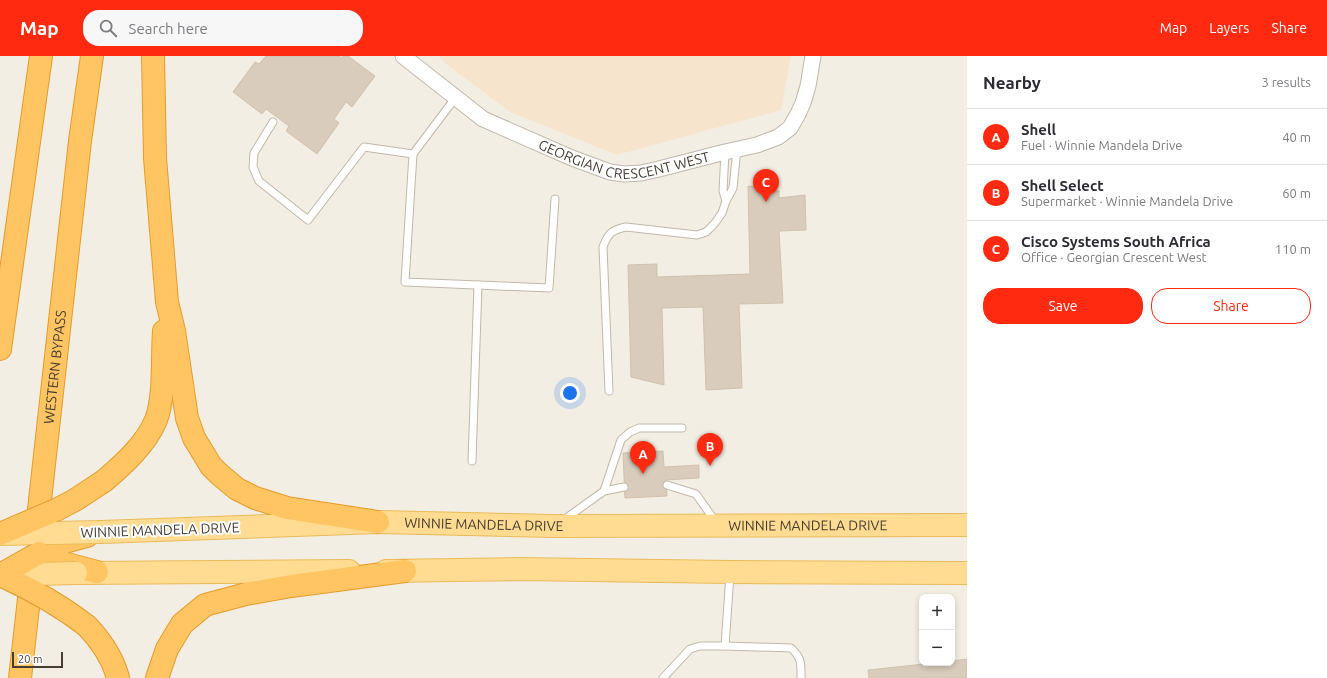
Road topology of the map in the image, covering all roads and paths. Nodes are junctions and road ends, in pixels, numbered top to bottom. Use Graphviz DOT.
graph roads {
  1 [pos="41,56"];
  2 [pos="92,56"];
  3 [pos="152,56"];
  4 [pos="403,56"];
  5 [pos="813,56"];
  6 [pos="456,97"];
  7 [pos="273,122"];
  8 [pos="731,150"];
  9 [pos="413,154"];
  10 [pos="555,199"];
  11 [pos="726,201"];
  12 [pos="478,285"];
  13 [pos="166,302"];
  14 [pos="0,350"];
  15 [pos="609,391"];
  16 [pos="682,428"];
  17 [pos="472,461"];
  18 [pos="666,485"];
  19 [pos="624,487"];
  20 [pos="604,491"];
  21 [pos="378,522"];
  22 [pos="967,525"];
  23 [pos="554,526"];
  24 [pos="718,526"];
  25 [pos="101,532"];
  26 [pos="0,534"];
  27 [pos="39,553"];
  28 [pos="405,571"];
  29 [pos="97,572"];
  30 [pos="730,572"];
  31 [pos="967,573"];
  32 [pos="0,575"];
  33 [pos="725,646"];
  34 [pos="20,678"];
  35 [pos="118,678"];
  36 [pos="156,678"];
  37 [pos="663,678"];
  38 [pos="802,678"];
  1 -- 14 [label="highway"];
  2 -- 34 [label="highway, WESTERN BYPASS"];
  3 -- 13 [label="highway"];
  4 -- 6 [label="street, GEORGIAN CRESCENT WEST"];
  5 -- 8 [label="street, GEORGIAN CRESCENT WEST"];
  6 -- 8 [label="street, GEORGIAN CRESCENT WEST"];
  6 -- 9 [label="lane"];
  7 -- 9 [label="lane"];
  8 -- 11 [label="lane"];
  8 -- 11 [label="lane"];
  9 -- 12 [label="lane"];
  10 -- 12 [label="lane"];
  11 -- 15 [label="lane"];
  12 -- 17 [label="lane"];
  13 -- 21 [label="highway"];
  13 -- 26 [label="highway, bridge"];
  16 -- 20 [label="lane"];
  18 -- 24 [label="lane"];
  19 -- 20 [label="lane"];
  20 -- 23 [label="lane"];
  21 -- 23 [label="main road, WINNIE MANDELA DRIVE"];
  21 -- 25 [label="main road, WINNIE MANDELA DRIVE"];
  22 -- 24 [label="main road, WINNIE MANDELA DRIVE"];
  23 -- 24 [label="main road, WINNIE MANDELA DRIVE"];
  25 -- 26 [label="main road, WINNIE MANDELA DRIVE, bridge"];
  25 -- 27 [label="highway, bridge"];
  26 -- 27 [label="highway"];
  27 -- 29 [label="highway"];
  27 -- 32 [label="highway, bridge"];
  28 -- 29 [label="main road"];
  28 -- 30 [label="main road"];
  28 -- 36 [label="highway"];
  29 -- 32 [label="main road, bridge"];
  30 -- 31 [label="main road"];
  30 -- 33 [label="lane"];
  32 -- 35 [label="highway, bridge"];
  33 -- 37 [label="lane"];
  33 -- 38 [label="lane"];
}
